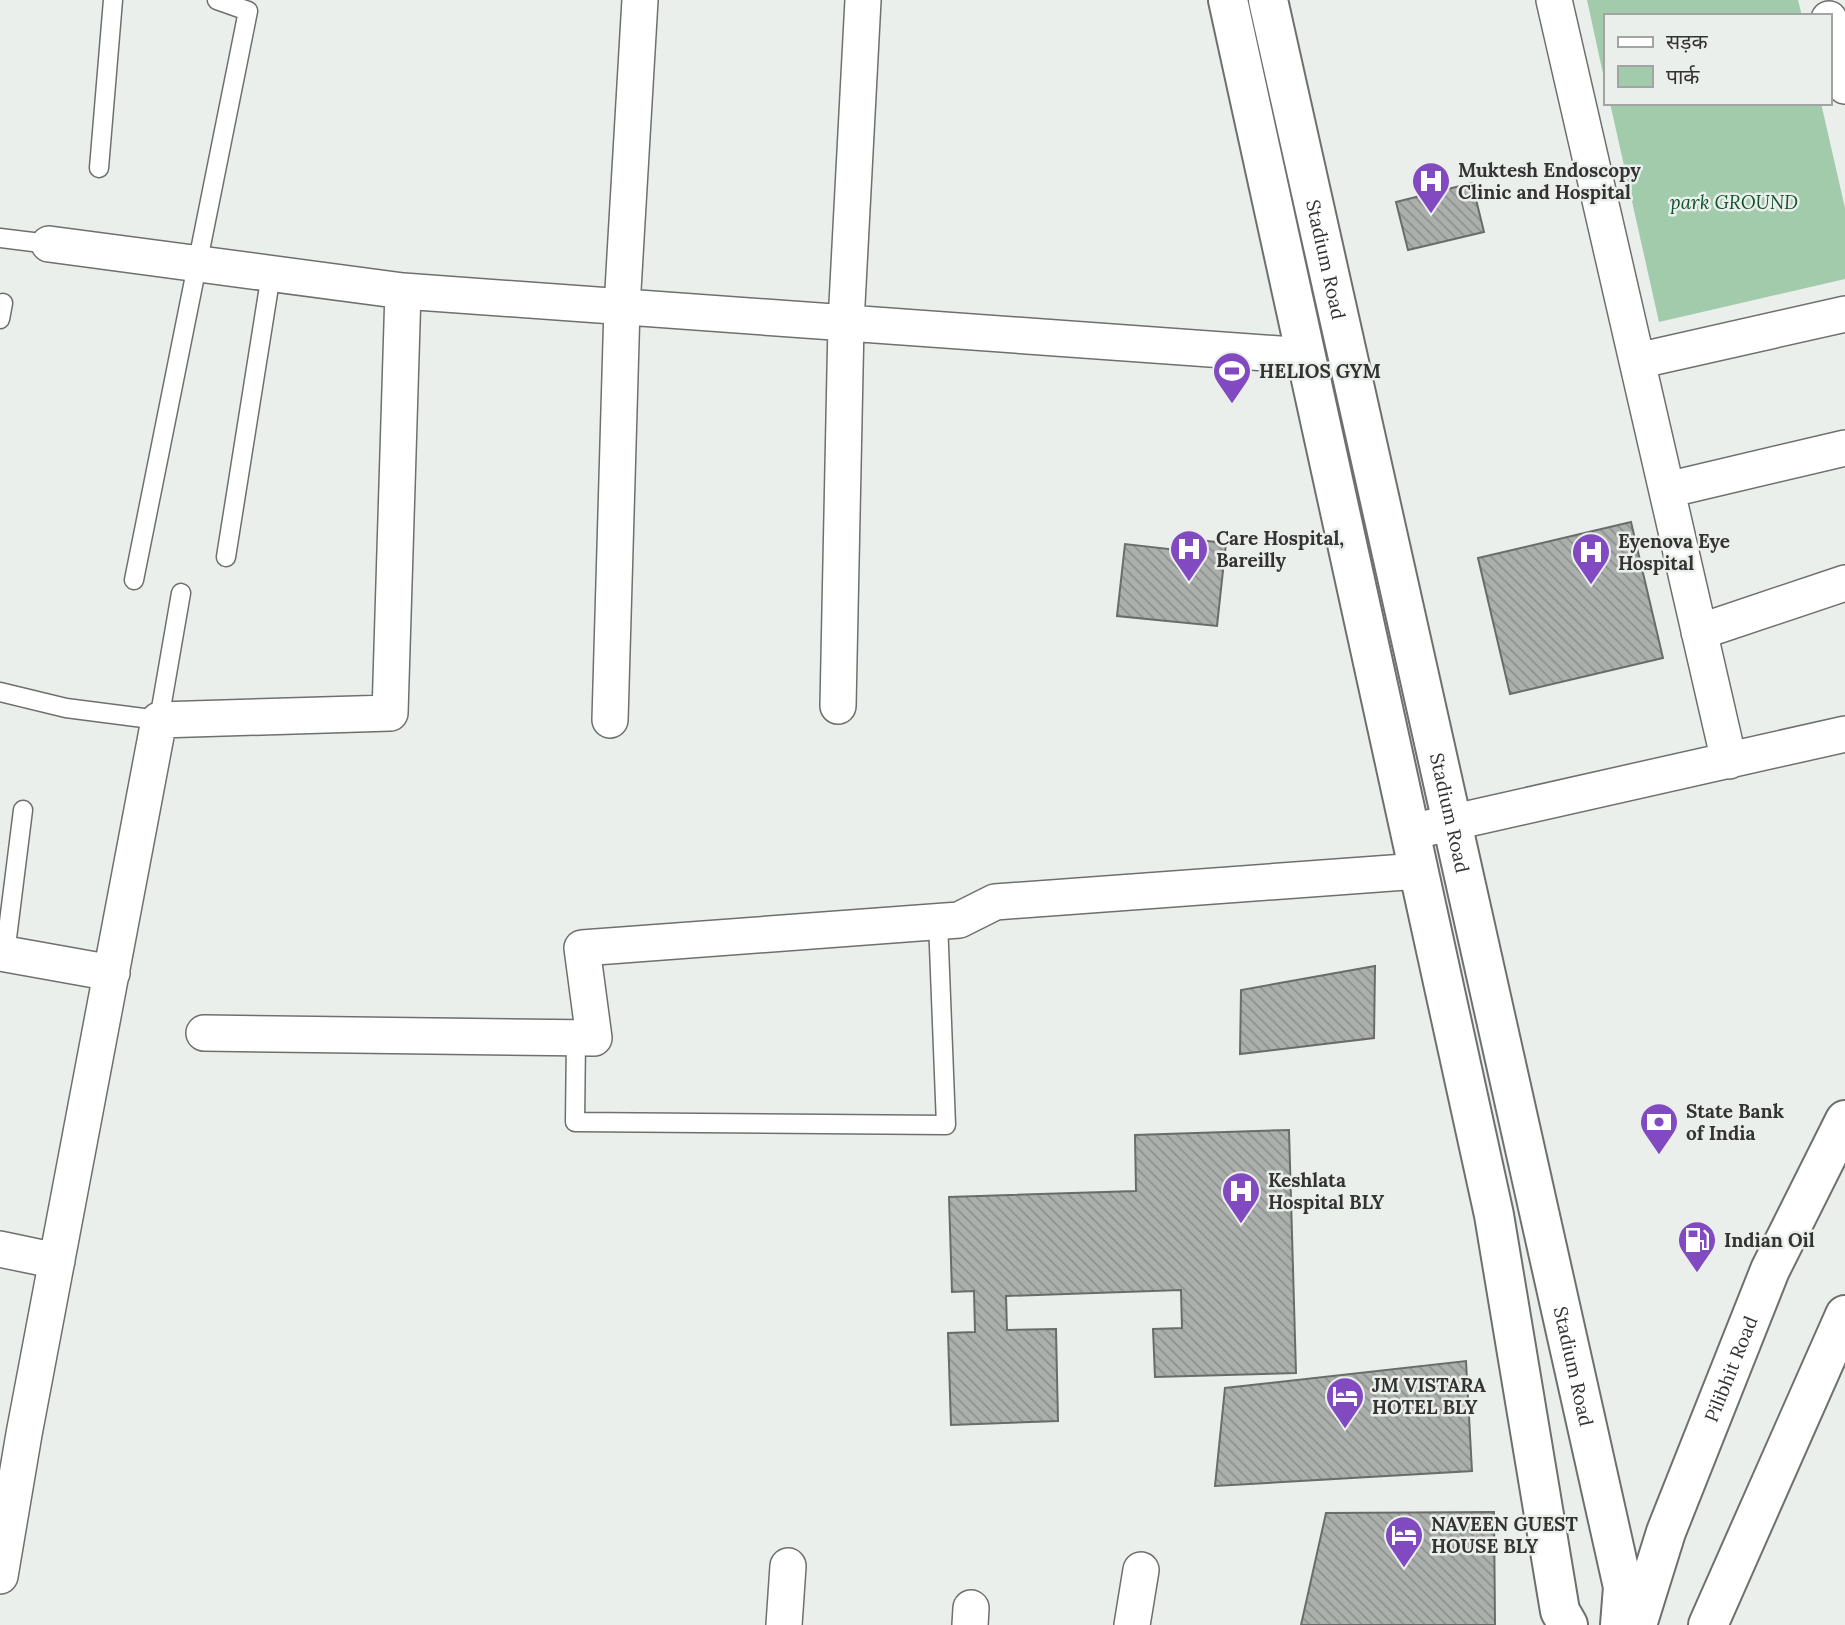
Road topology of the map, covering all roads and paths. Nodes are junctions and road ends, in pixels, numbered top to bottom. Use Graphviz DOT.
graph roads {
  1 [pos="113,0"];
  2 [pos="217,0"];
  3 [pos="640,0"];
  4 [pos="863,0"];
  5 [pos="1228,0"];
  6 [pos="1268,0"];
  7 [pos="1554,0"];
  8 [pos="1835,33"];
  9 [pos="1845,86"];
  10 [pos="99,168"];
  11 [pos="0,237"];
  12 [pos="49,244"];
  13 [pos="199,264"];
  14 [pos="271,274"];
  15 [pos="403,291"];
  16 [pos="622,307"];
  17 [pos="1845,314"];
  18 [pos="846,323"];
  19 [pos="1306,356"];
  20 [pos="1637,362"];
  21 [pos="1845,448"];
  22 [pos="1667,490"];
  23 [pos="226,557"];
  24 [pos="134,580"];
  25 [pos="1845,583"];
  26 [pos="181,593"];
  27 [pos="1699,632"];
  28 [pos="0,692"];
  29 [pos="838,706"];
  30 [pos="159,720"];
  31 [pos="610,720"];
  32 [pos="1845,734"];
  33 [pos="1729,761"];
  34 [pos="23,810"];
  35 [pos="1451,824"];
  36 [pos="1410,832"];
  37 [pos="1419,872"];
  38 [pos="938,921"];
  39 [pos="2,953"];
  40 [pos="112,973"];
  41 [pos="204,1033"];
  42 [pos="576,1038"];
  43 [pos="1845,1120"];
  44 [pos="0,1249"];
  45 [pos="57,1261"];
  46 [pos="1845,1315"];
  47 [pos="10,1460"];
  48 [pos="788,1566"];
  49 [pos="1141,1570"];
  50 [pos="0,1576"];
  51 [pos="784,1625"];
  52 [pos="1132,1625"];
  53 [pos="1568,1625"];
  54 [pos="1620,1625"];
  55 [pos="1637,1625"];
  56 [pos="1708,1625"];
  1 -- 10 [label="lane"];
  2 -- 13 [label="lane"];
  3 -- 16 [label="street"];
  4 -- 18 [label="street"];
  5 -- 19 [label="main road, Stadium Road"];
  6 -- 35 [label="main road, Stadium Road"];
  7 -- 20 [label="street"];
  8 -- 9 [label="street"];
  11 -- 12 [label="lane"];
  12 -- 13 [label="street"];
  13 -- 14 [label="street"];
  13 -- 24 [label="lane"];
  14 -- 15 [label="street"];
  14 -- 23 [label="lane"];
  15 -- 16 [label="street"];
  15 -- 30 [label="street"];
  16 -- 18 [label="street"];
  16 -- 31 [label="street"];
  17 -- 20 [label="street"];
  18 -- 19 [label="street"];
  18 -- 29 [label="street"];
  19 -- 36 [label="main road, Stadium Road"];
  20 -- 22 [label="street"];
  21 -- 22 [label="street"];
  22 -- 27 [label="street"];
  25 -- 27 [label="street"];
  26 -- 30 [label="lane"];
  27 -- 33 [label="street"];
  28 -- 30 [label="lane"];
  30 -- 40 [label="street"];
  32 -- 33 [label="street"];
  33 -- 35 [label="street"];
  34 -- 39 [label="lane"];
  35 -- 36 [label="street"];
  35 -- 54 [label="main road, Stadium Road"];
  36 -- 37 [label="main road, Stadium Road"];
  37 -- 38 [label="street"];
  37 -- 53 [label="main road, Stadium Road"];
  38 -- 42 [label="street"];
  38 -- 42 [label="lane"];
  39 -- 40 [label="street"];
  40 -- 45 [label="street"];
  41 -- 42 [label="street"];
  43 -- 55 [label="main road, Pilibhit Road"];
  44 -- 45 [label="street"];
  45 -- 47 [label="street"];
  46 -- 56 [label="main road"];
  47 -- 50 [label="street"];
  48 -- 51 [label="street"];
  49 -- 52 [label="street"];
}
